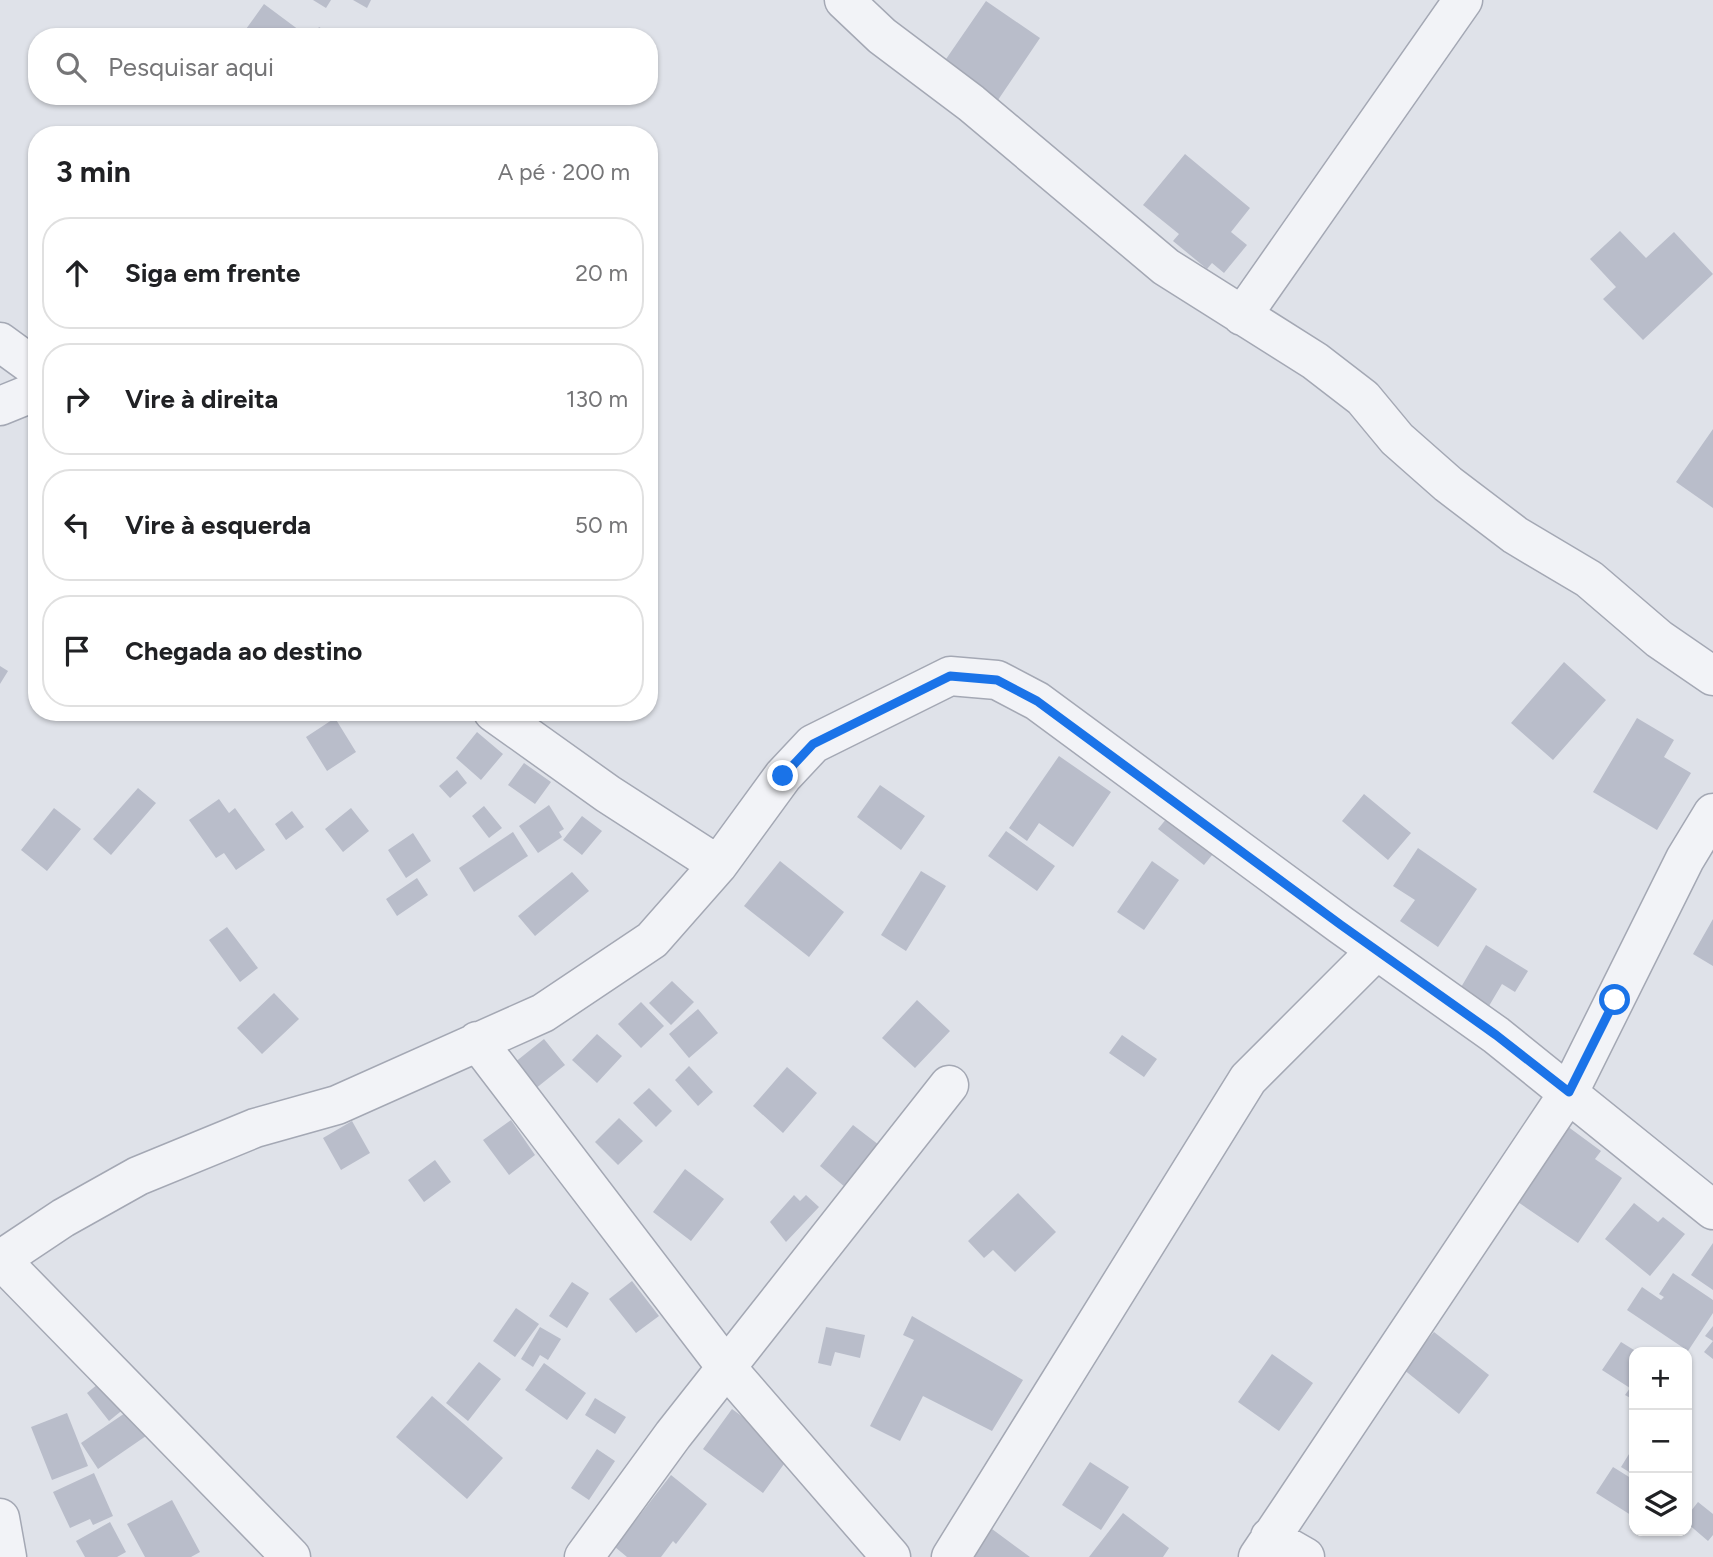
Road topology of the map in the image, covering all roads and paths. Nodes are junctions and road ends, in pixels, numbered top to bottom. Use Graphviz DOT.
graph roads {
  1 [pos="844,0"];
  2 [pos="1464,0"];
  3 [pos="1242,316"];
  4 [pos="0,342"];
  5 [pos="28,362"];
  6 [pos="28,395"];
  7 [pos="0,406"];
  8 [pos="1713,676"];
  9 [pos="506,721"];
  10 [pos="1713,813"];
  11 [pos="718,865"];
  12 [pos="1376,951"];
  13 [pos="477,1041"];
  14 [pos="950,1086"];
  15 [pos="1569,1092"];
  16 [pos="1713,1210"];
  17 [pos="0,1259"];
  18 [pos="726,1367"];
  19 [pos="0,1518"];
  20 [pos="1264,1547"];
  21 [pos="7,1557"];
  22 [pos="291,1557"];
  23 [pos="584,1557"];
  24 [pos="891,1557"];
  25 [pos="951,1557"];
  26 [pos="1305,1557"];
  1 -- 3 [label="street"];
  2 -- 3 [label="street"];
  3 -- 8 [label="street"];
  4 -- 5 [label="street"];
  6 -- 7 [label="street"];
  9 -- 11 [label="street"];
  10 -- 15 [label="street"];
  11 -- 12 [label="street"];
  11 -- 13 [label="street"];
  12 -- 15 [label="street"];
  12 -- 25 [label="street"];
  13 -- 17 [label="street"];
  13 -- 18 [label="street"];
  14 -- 18 [label="street"];
  15 -- 16 [label="street"];
  15 -- 20 [label="street"];
  17 -- 22 [label="street"];
  18 -- 23 [label="street"];
  18 -- 24 [label="street"];
  19 -- 21 [label="street"];
  20 -- 26 [label="street"];
}
